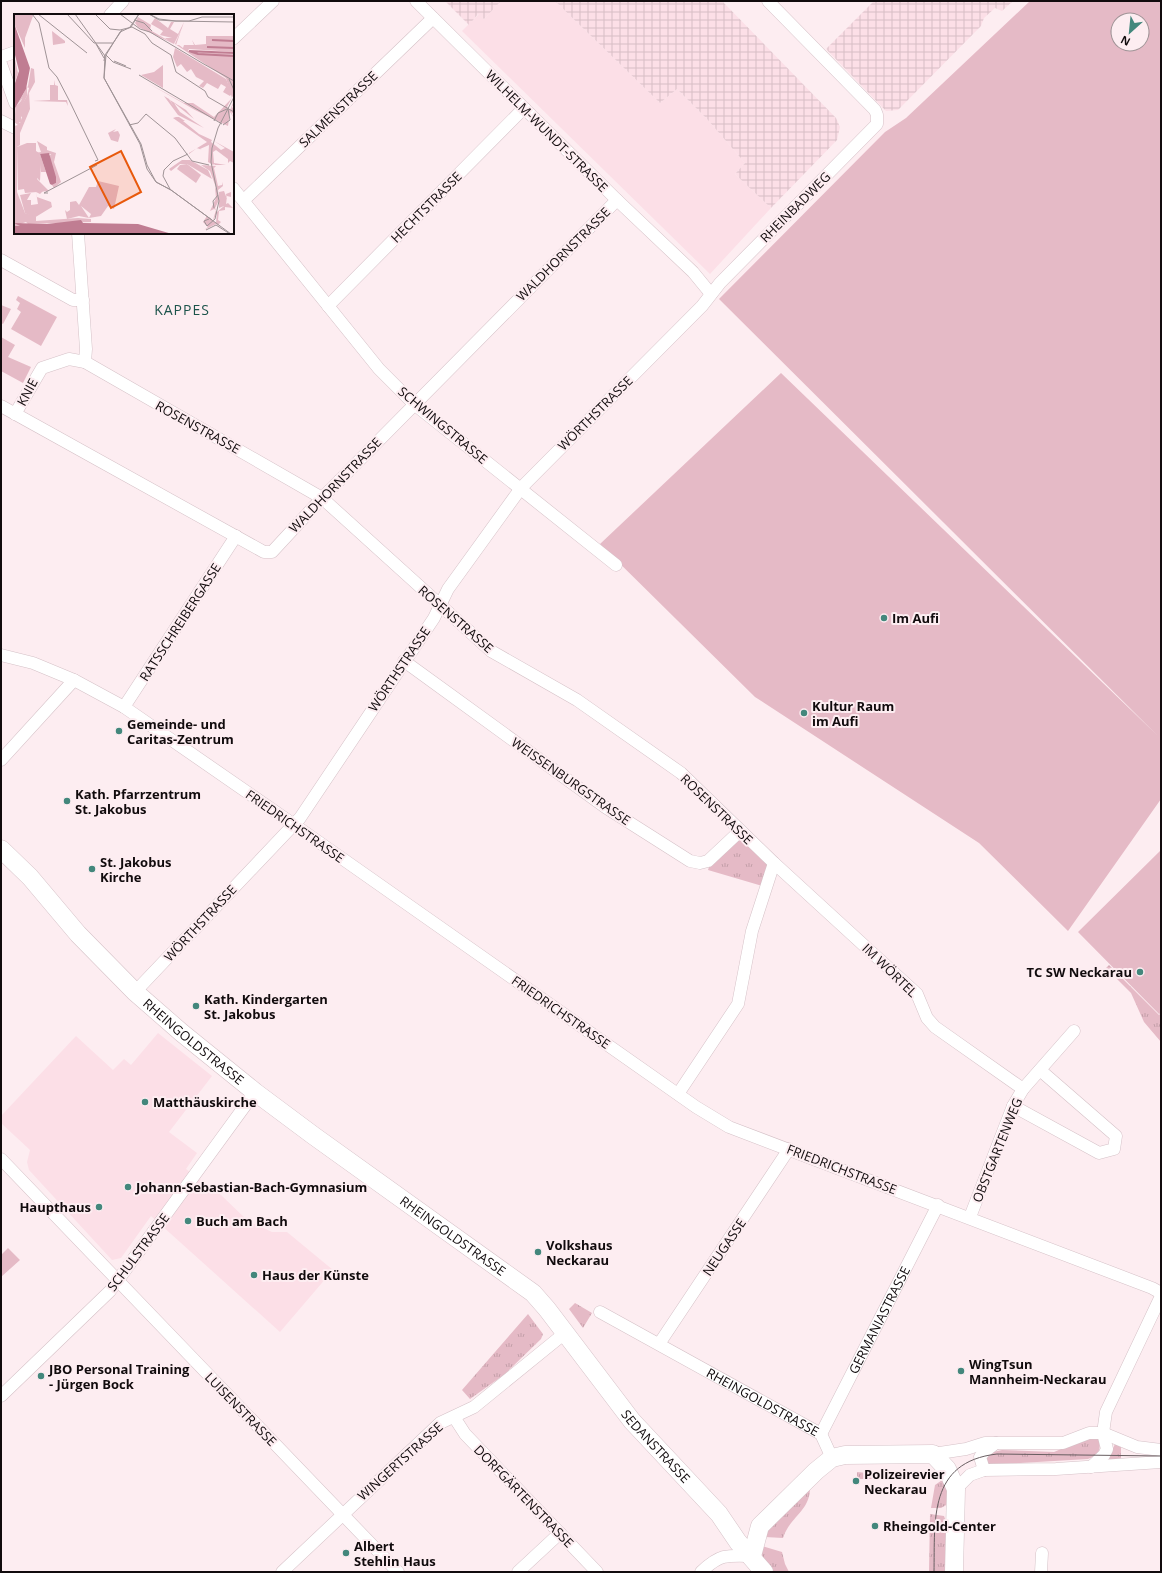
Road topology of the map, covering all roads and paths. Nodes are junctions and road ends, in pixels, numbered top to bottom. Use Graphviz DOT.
graph roads {
  1 [pos="123,1"];
  2 [pos="273,1"];
  3 [pos="416,1"];
  4 [pos="768,1"];
  5 [pos="111,14"];
  6 [pos="433,18"];
  7 [pos="234,38"];
  8 [pos="14,52"];
  9 [pos="1,57"];
  10 [pos="1,64"];
  11 [pos="14,101"];
  12 [pos="524,108"];
  13 [pos="1,121"];
  14 [pos="14,128"];
  15 [pos="234,189"];
  16 [pos="244,200"];
  17 [pos="617,200"];
  18 [pos="78,234"];
  19 [pos="1,260"];
  20 [pos="711,294"];
  21 [pos="83,300"];
  22 [pos="328,306"];
  23 [pos="84,362"];
  24 [pos="414,404"];
  25 [pos="1,406"];
  26 [pos="15,414"];
  27 [pos="521,488"];
  28 [pos="322,498"];
  29 [pos="236,536"];
  30 [pos="616,565"];
  31 [pos="440,606"];
  32 [pos="1,655"];
  33 [pos="404,661"];
  34 [pos="74,680"];
  35 [pos="124,708"];
  36 [pos="1,760"];
  37 [pos="293,824"];
  38 [pos="740,831"];
  39 [pos="1,838"];
  40 [pos="1,849"];
  41 [pos="774,863"];
  42 [pos="30,877"];
  43 [pos="135,992"];
  44 [pos="1074,1031"];
  45 [pos="1040,1070"];
  46 [pos="1023,1089"];
  47 [pos="255,1092"];
  48 [pos="678,1094"];
  49 [pos="1013,1106"];
  50 [pos="789,1149"];
  51 [pos="1,1159"];
  52 [pos="938,1205"];
  53 [pos="970,1217"];
  54 [pos="118,1281"];
  55 [pos="1161,1293"];
  56 [pos="1161,1296"];
  57 [pos="600,1312"];
  58 [pos="565,1333"];
  59 [pos="659,1344"];
  60 [pos="1,1396"];
  61 [pos="454,1417"];
  62 [pos="1103,1432"];
  63 [pos="821,1434"];
  64 [pos="996,1443"];
  65 [pos="1161,1450"];
  66 [pos="933,1454"];
  67 [pos="832,1458"];
  68 [pos="1161,1462"];
  69 [pos="1091,1467"];
  70 [pos="984,1470"];
  71 [pos="956,1489"];
  72 [pos="343,1514"];
  73 [pos="724,1521"];
  74 [pos="760,1526"];
  75 [pos="560,1533"];
  76 [pos="1042,1553"];
  77 [pos="752,1556"];
  78 [pos="282,1572"];
  79 [pos="398,1572"];
  80 [pos="518,1572"];
  81 [pos="597,1572"];
  82 [pos="701,1572"];
  83 [pos="764,1572"];
  84 [pos="954,1572"];
  85 [pos="1041,1572"];
  1 -- 5 [label="street"];
  2 -- 7 [label="street"];
  3 -- 6 [label="street, WILHELM-WUNDT-STRASSE"];
  4 -- 20 [label="street, RHEINBADWEG"];
  6 -- 12 [label="street, WILHELM-WUNDT-STRASSE"];
  6 -- 16 [label="street, SALMENSTRASSE"];
  8 -- 9 [label="street"];
  10 -- 11 [label="street"];
  12 -- 17 [label="street, WILHELM-WUNDT-STRASSE"];
  12 -- 22 [label="street, HECHTSTRASSE"];
  13 -- 14 [label="street"];
  15 -- 16 [label="street, SCHWINGSTRASSE"];
  16 -- 22 [label="street, SCHWINGSTRASSE"];
  17 -- 20 [label="street, WILHELM-WUNDT-STRASSE"];
  17 -- 24 [label="street, WALDHORNSTRASSE"];
  18 -- 21 [label="street"];
  19 -- 21 [label="street"];
  20 -- 27 [label="street, WÖRTHSTRASSE"];
  21 -- 23 [label="street"];
  22 -- 24 [label="street, SCHWINGSTRASSE"];
  23 -- 26 [label="street, KNIE"];
  23 -- 28 [label="street, ROSENSTRASSE"];
  24 -- 27 [label="street, SCHWINGSTRASSE"];
  24 -- 28 [label="street, WALDHORNSTRASSE"];
  25 -- 26 [label="street, WALDHORNSTRASSE"];
  26 -- 29 [label="street, WALDHORNSTRASSE"];
  27 -- 30 [label="street, SCHWINGSTRASSE"];
  27 -- 31 [label="street, WÖRTHSTRASSE"];
  28 -- 29 [label="street, WALDHORNSTRASSE"];
  28 -- 31 [label="street, ROSENSTRASSE"];
  29 -- 35 [label="street, RATSSCHREIBERGASSE"];
  31 -- 33 [label="street, WÖRTHSTRASSE"];
  31 -- 38 [label="street, ROSENSTRASSE"];
  32 -- 34 [label="street, FRIEDRICHSTRASSE"];
  33 -- 37 [label="street, WÖRTHSTRASSE"];
  33 -- 38 [label="street, WEISSENBURGSTRASSE"];
  34 -- 35 [label="street, FRIEDRICHSTRASSE"];
  34 -- 36 [label="street"];
  35 -- 37 [label="street, FRIEDRICHSTRASSE"];
  37 -- 43 [label="street, WÖRTHSTRASSE"];
  37 -- 48 [label="street, FRIEDRICHSTRASSE"];
  38 -- 41 [label="street, ROSENSTRASSE"];
  39 -- 42 [label="street, RHEINGOLDSTRASSE"];
  40 -- 42 [label="street, RHEINGOLDSTRASSE"];
  41 -- 46 [label="street, IM WÖRTEL"];
  41 -- 48 [label="street"];
  42 -- 43 [label="street, RHEINGOLDSTRASSE"];
  43 -- 47 [label="street, RHEINGOLDSTRASSE"];
  44 -- 45 [label="street, OBSTGARTENWEG"];
  45 -- 46 [label="street, OBSTGARTENWEG"];
  45 -- 49 [label="street"];
  46 -- 49 [label="street, OBSTGARTENWEG"];
  47 -- 54 [label="street, SCHULSTRASSE"];
  47 -- 58 [label="street, RHEINGOLDSTRASSE"];
  48 -- 50 [label="street, FRIEDRICHSTRASSE"];
  49 -- 53 [label="street, OBSTGARTENWEG"];
  50 -- 52 [label="street, FRIEDRICHSTRASSE"];
  50 -- 59 [label="street, NEUGASSE"];
  51 -- 54 [label="street, LUISENSTRASSE"];
  52 -- 53 [label="street, FRIEDRICHSTRASSE"];
  52 -- 63 [label="street, GERMANIASTRASSE"];
  53 -- 55 [label="street, FRIEDRICHSTRASSE"];
  54 -- 60 [label="street, SCHULSTRASSE"];
  54 -- 72 [label="street, LUISENSTRASSE"];
  56 -- 62 [label="street"];
  57 -- 59 [label="street, RHEINGOLDSTRASSE"];
  58 -- 61 [label="street, WINGERTSTRASSE"];
  58 -- 73 [label="street, SEDANSTRASSE"];
  59 -- 63 [label="street, RHEINGOLDSTRASSE"];
  61 -- 72 [label="street, WINGERTSTRASSE"];
  61 -- 75 [label="street, DORFGÄRTENSTRASSE"];
  62 -- 64 [label="street"];
  62 -- 65 [label="street"];
  62 -- 69 [label="street"];
  63 -- 67 [label="street, RHEINGOLDSTRASSE"];
  64 -- 66 [label="street"];
  64 -- 70 [label="street"];
  66 -- 67 [label="street"];
  66 -- 71 [label="street"];
  67 -- 74 [label="street"];
  68 -- 69 [label="street"];
  69 -- 70 [label="street"];
  70 -- 71 [label="street"];
  71 -- 84 [label="street"];
  72 -- 78 [label="street, WINGERTSTRASSE"];
  72 -- 79 [label="street, LUISENSTRASSE"];
  73 -- 74 [label="street"];
  73 -- 77 [label="street, SEDANSTRASSE"];
  74 -- 77 [label="street"];
  75 -- 80 [label="street"];
  75 -- 81 [label="street, DORFGÄRTENSTRASSE"];
  76 -- 85 [label="street"];
  77 -- 82 [label="street"];
  77 -- 83 [label="street, SEDANSTRASSE"];
}
